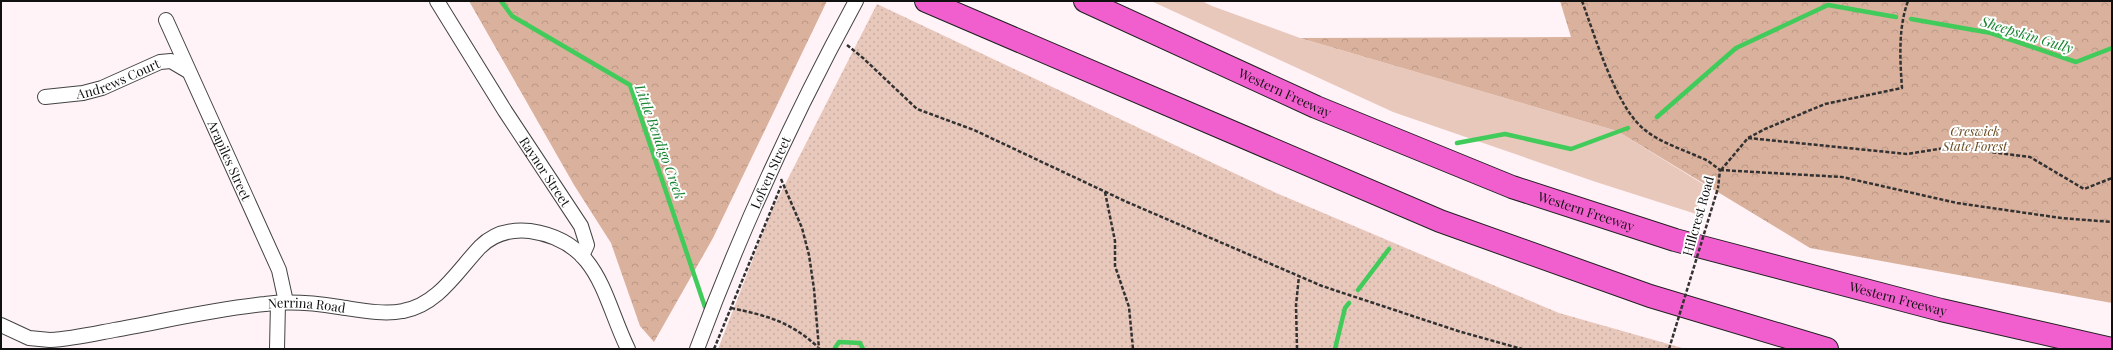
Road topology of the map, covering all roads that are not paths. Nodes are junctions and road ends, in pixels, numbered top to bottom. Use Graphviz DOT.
graph roads {
  1 [pos="437,1"];
  2 [pos="926,1"];
  3 [pos="1085,1"];
  4 [pos="853,6"];
  5 [pos="166,20"];
  6 [pos="188,71"];
  7 [pos="45,97"];
  8 [pos="582,256"];
  9 [pos="282,302"];
  10 [pos="1,325"];
  11 [pos="277,349"];
  12 [pos="628,349"];
  13 [pos="697,349"];
  14 [pos="1827,349"];
  15 [pos="2112,349"];
  1 -- 8 [label="street, Raynor Street"];
  2 -- 14 [label="highway"];
  3 -- 15 [label="highway, Western Freeway"];
  4 -- 13 [label="street, Lofven Street"];
  5 -- 6 [label="street, Arapiles Street"];
  6 -- 7 [label="street, Andrews Court"];
  6 -- 9 [label="street, Arapiles Street"];
  8 -- 9 [label="street, Nerrina Road"];
  8 -- 12 [label="street"];
  9 -- 10 [label="street, Nerrina Road"];
  9 -- 11 [label="street, Arapiles Street"];
}
